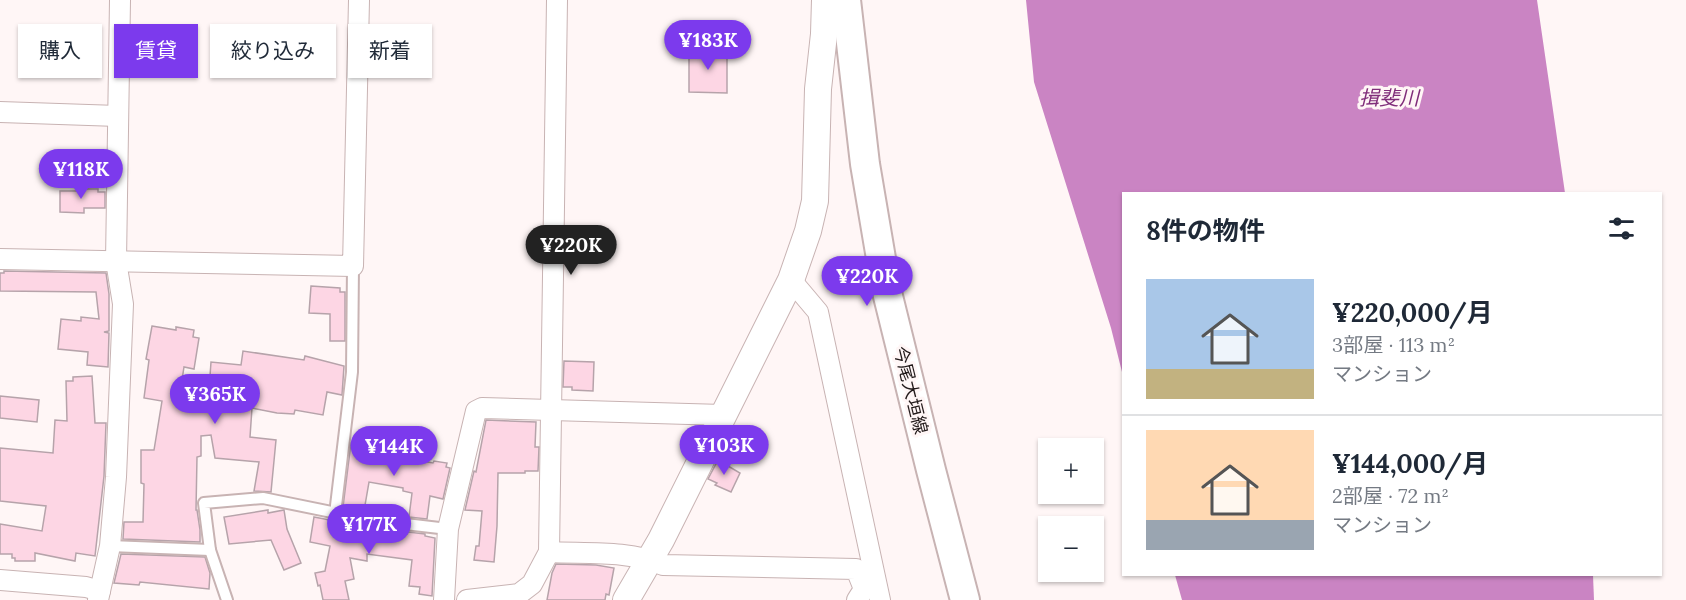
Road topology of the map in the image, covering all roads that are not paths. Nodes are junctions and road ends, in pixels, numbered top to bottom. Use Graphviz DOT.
graph roads {
  1 [pos="120,0"];
  2 [pos="359,0"];
  3 [pos="557,0"];
  4 [pos="825,0"];
  5 [pos="846,0"];
  6 [pos="0,112"];
  7 [pos="118,116"];
  8 [pos="0,259"];
  9 [pos="116,261"];
  10 [pos="353,266"];
  11 [pos="791,280"];
  12 [pos="550,410"];
  13 [pos="723,415"];
  14 [pos="335,514"];
  15 [pos="448,529"];
  16 [pos="110,546"];
  17 [pos="210,549"];
  18 [pos="549,552"];
  19 [pos="650,560"];
  20 [pos="0,580"];
  21 [pos="99,596"];
  22 [pos="227,600"];
  23 [pos="444,600"];
  24 [pos="467,600"];
  25 [pos="626,600"];
  26 [pos="857,600"];
  27 [pos="880,600"];
  28 [pos="965,600"];
  1 -- 7 [label="street"];
  2 -- 10 [label="street"];
  3 -- 12 [label="street"];
  4 -- 11 [label="street"];
  5 -- 28 [label="main road, 今尾大垣線"];
  6 -- 7 [label="street"];
  7 -- 9 [label="street"];
  8 -- 9 [label="street"];
  9 -- 10 [label="street"];
  9 -- 16 [label="street"];
  10 -- 14 [label="lane"];
  11 -- 13 [label="street"];
  11 -- 27 [label="street"];
  12 -- 13 [label="street"];
  12 -- 15 [label="street"];
  12 -- 18 [label="street"];
  13 -- 19 [label="street"];
  14 -- 15 [label="lane"];
  14 -- 17 [label="lane"];
  15 -- 23 [label="street"];
  16 -- 17 [label="lane"];
  16 -- 21 [label="street"];
  17 -- 22 [label="lane"];
  18 -- 19 [label="street"];
  18 -- 24 [label="street"];
  19 -- 25 [label="street"];
  19 -- 26 [label="street"];
  20 -- 21 [label="street"];
}
